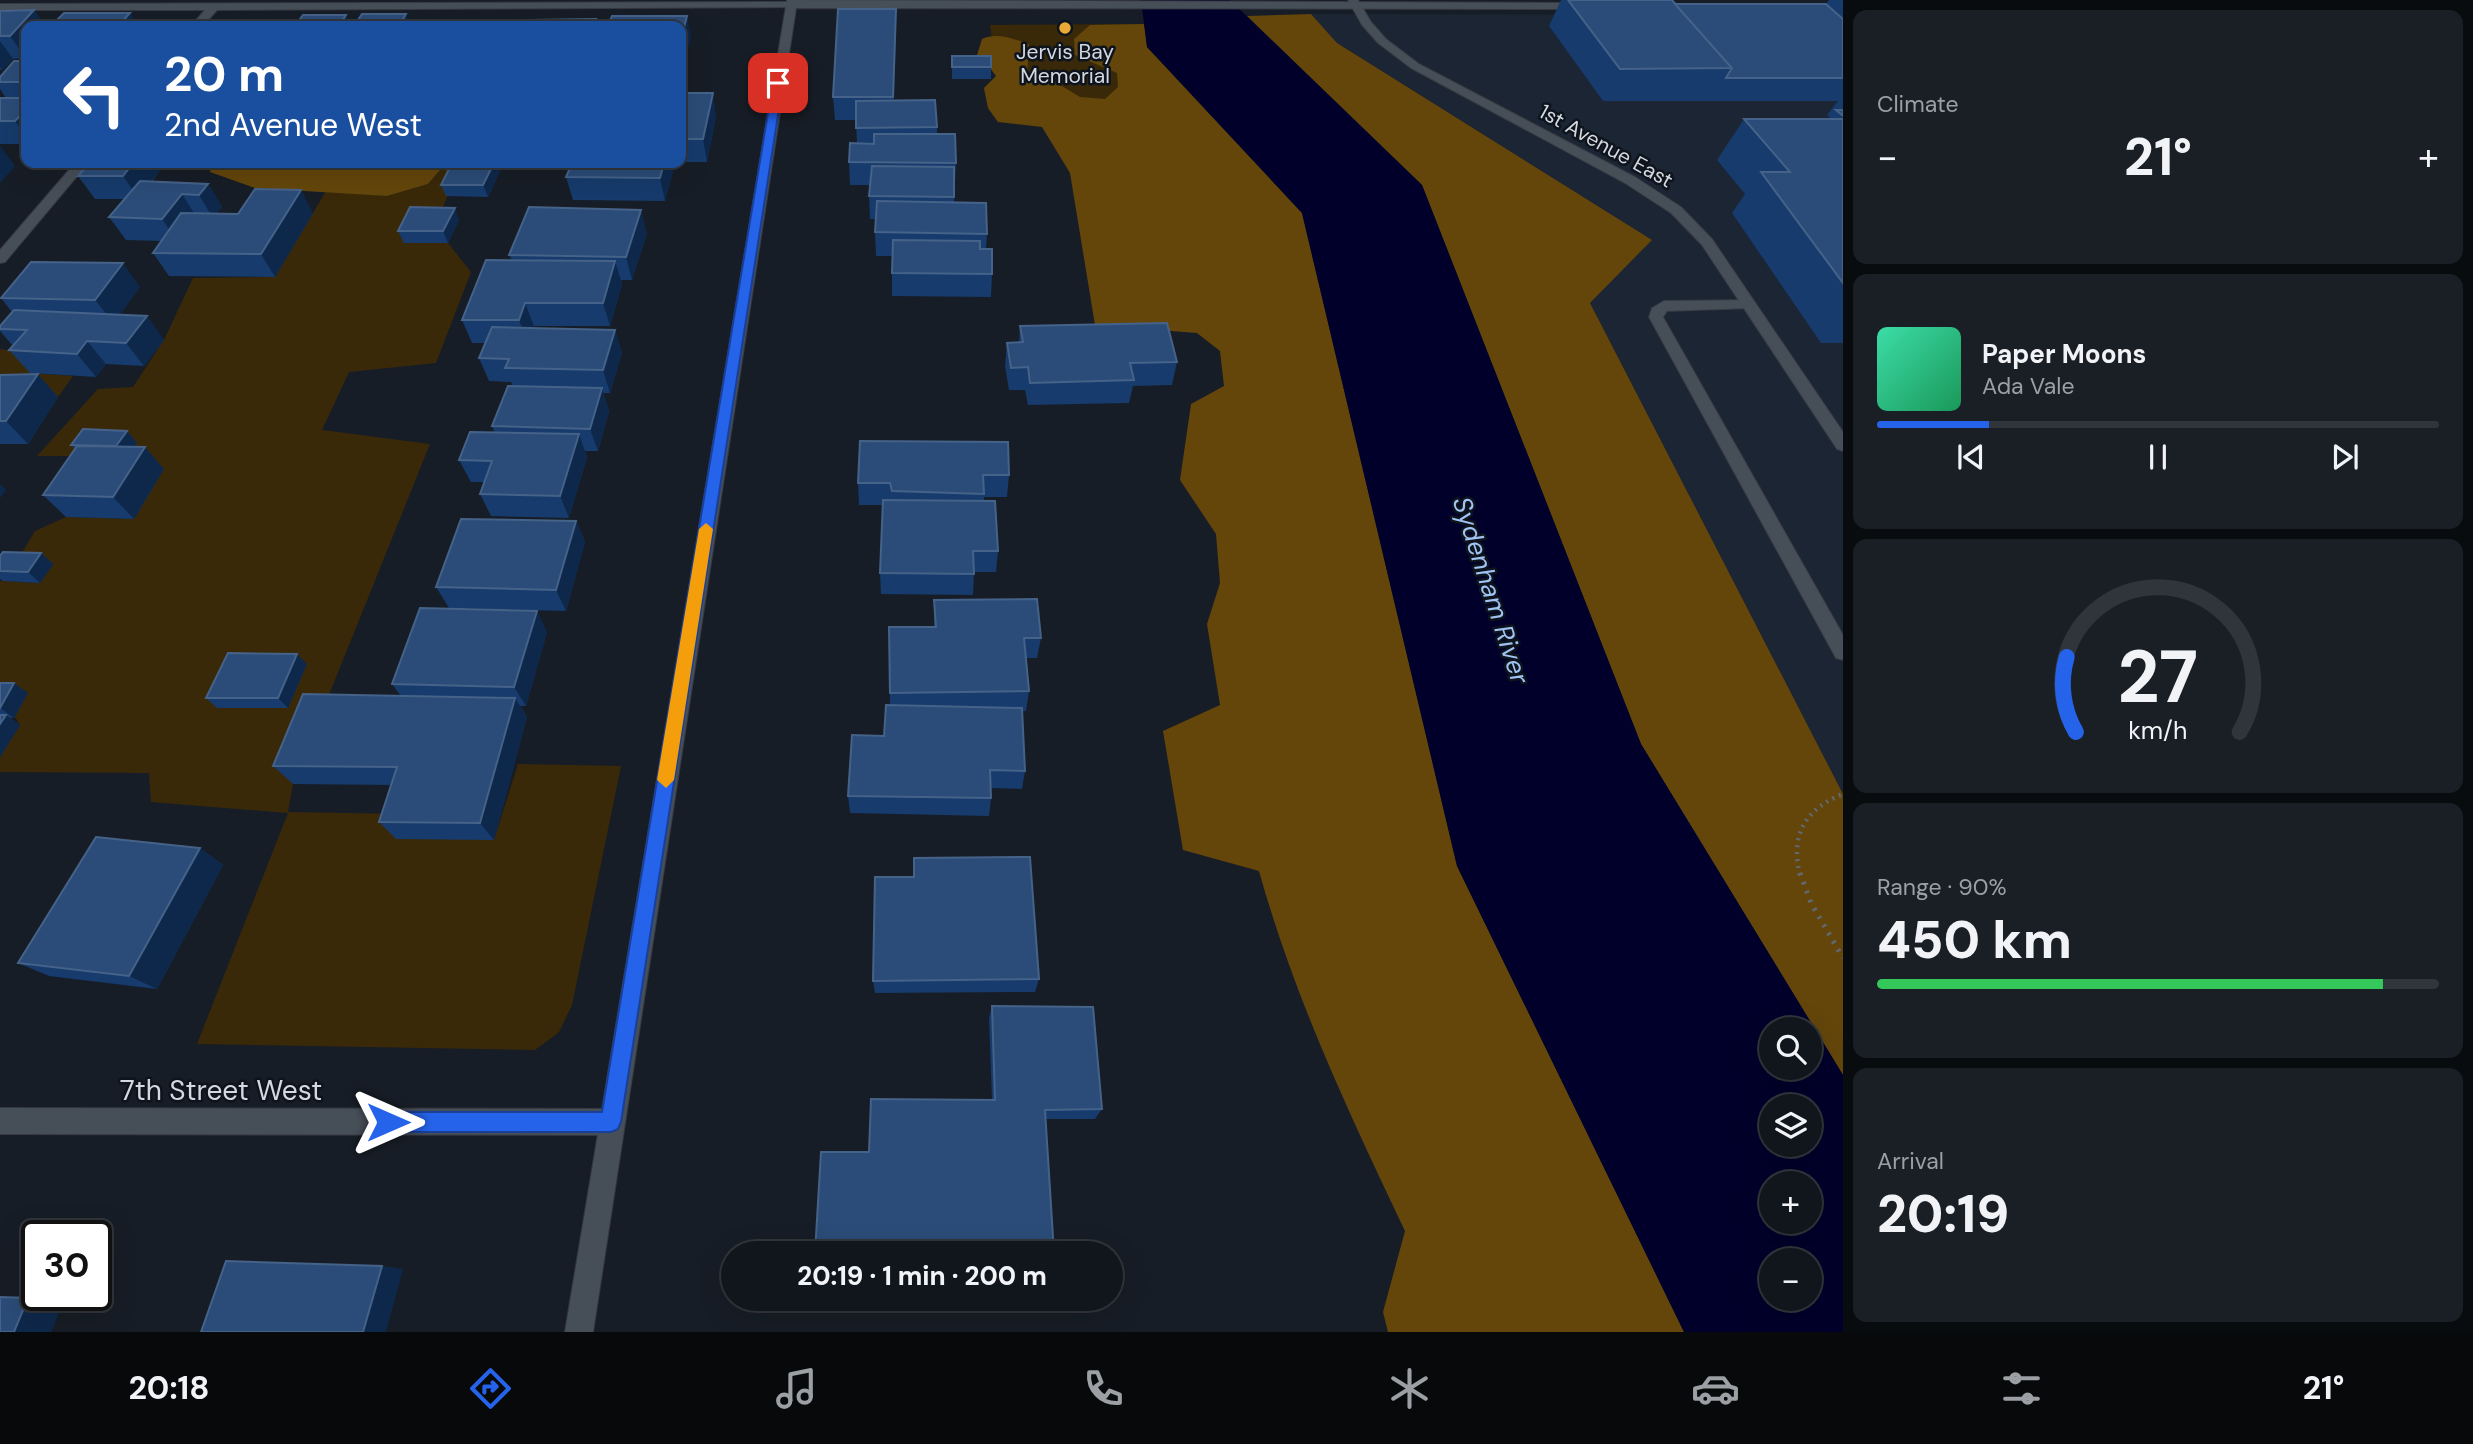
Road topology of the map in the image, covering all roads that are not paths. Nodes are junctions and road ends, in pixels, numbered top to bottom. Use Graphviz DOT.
graph roads {
  1 [pos="971,2"];
  2 [pos="156,3"];
  3 [pos="792,3"];
  4 [pos="1354,3"];
  5 [pos="1552,3"];
  6 [pos="1593,6"];
  7 [pos="0,7"];
  8 [pos="214,7"];
  9 [pos="201,21"];
  10 [pos="78,168"];
  11 [pos="0,259"];
  12 [pos="1749,305"];
  13 [pos="1843,445"];
  14 [pos="1843,652"];
  15 [pos="0,1121"];
  16 [pos="611,1122"];
  17 [pos="579,1332"];
  1 -- 3 [label="street"];
  1 -- 4 [label="street"];
  2 -- 7 [label="street"];
  2 -- 8 [label="street"];
  3 -- 8 [label="street"];
  3 -- 16 [label="street"];
  4 -- 5 [label="street"];
  4 -- 12 [label="street, 1st Avenue East"];
  5 -- 6 [label="street"];
  8 -- 9 [label="street"];
  10 -- 11 [label="street"];
  12 -- 13 [label="street, 1st Avenue East"];
  12 -- 14 [label="street"];
  15 -- 16 [label="street, 7th Street West"];
  16 -- 17 [label="street"];
}
